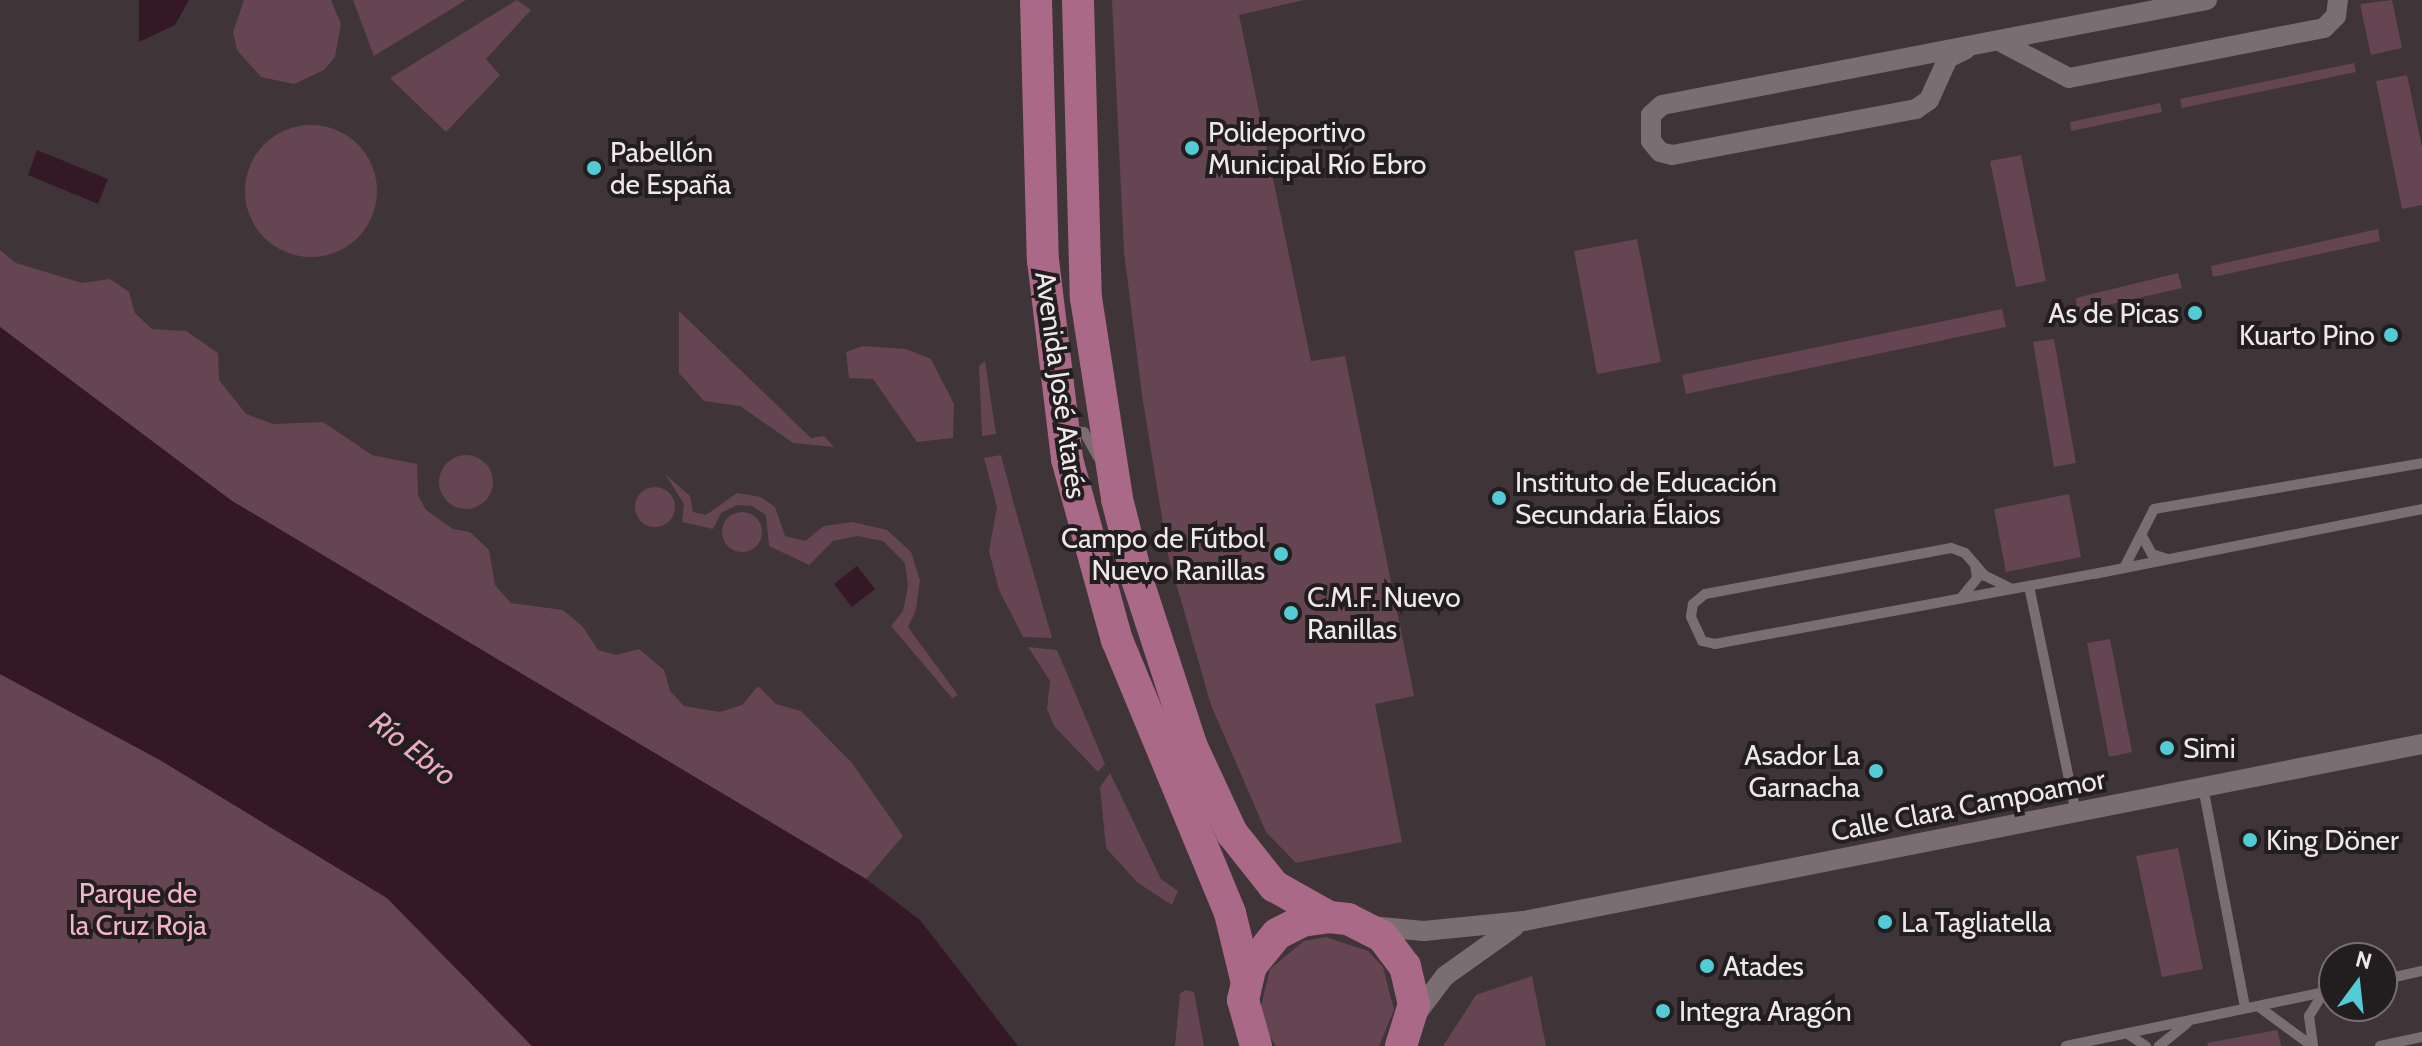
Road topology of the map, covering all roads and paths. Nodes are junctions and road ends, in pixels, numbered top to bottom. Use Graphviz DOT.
graph roads {
  1 [pos="1036,0"];
  2 [pos="1078,0"];
  3 [pos="2207,0"];
  4 [pos="2336,2"];
  5 [pos="2055,29"];
  6 [pos="2001,42"];
  7 [pos="1966,49"];
  8 [pos="1908,59"];
  9 [pos="2045,64"];
  10 [pos="1934,88"];
  11 [pos="1062,430"];
  12 [pos="2422,463"];
  13 [pos="1117,499"];
  14 [pos="2422,509"];
  15 [pos="2141,532"];
  16 [pos="2168,559"];
  17 [pos="1975,562"];
  18 [pos="2124,568"];
  19 [pos="2029,586"];
  20 [pos="2012,589"];
  21 [pos="1959,599"];
  22 [pos="2422,744"];
  23 [pos="2203,787"];
  24 [pos="2076,812"];
  25 [pos="1329,917"];
  26 [pos="1524,921"];
  27 [pos="1366,925"];
  28 [pos="2422,971"];
  29 [pos="2398,976"];
  30 [pos="1246,979"];
  31 [pos="2318,993"];
  32 [pos="2318,1005"];
  33 [pos="2258,1006"];
  34 [pos="2245,1008"];
  35 [pos="2192,1020"];
  36 [pos="1406,1034"];
  37 [pos="2126,1034"];
  38 [pos="2422,1037"];
  39 [pos="1256,1046"];
  40 [pos="2066,1046"];
  41 [pos="2146,1046"];
  42 [pos="2159,1046"];
  43 [pos="2313,1046"];
  44 [pos="2380,1046"];
  1 -- 11 [label="main road, Avenida José Atarés"];
  2 -- 13 [label="main road, Avenida José Atarés"];
  3 -- 5 [label="street"];
  4 -- 9 [label="street"];
  5 -- 6 [label="street"];
  5 -- 9 [label="street"];
  6 -- 7 [label="street"];
  6 -- 9 [label="street"];
  7 -- 8 [label="street"];
  7 -- 10 [label="street"];
  8 -- 10 [label="street"];
  8 -- 10 [label="street"];
  11 -- 13 [label="lane"];
  11 -- 30 [label="main road, Avenida José Atarés"];
  12 -- 15 [label="lane"];
  13 -- 25 [label="main road, Avenida José Atarés"];
  14 -- 16 [label="lane"];
  15 -- 16 [label="lane"];
  15 -- 18 [label="lane"];
  16 -- 18 [label="lane"];
  17 -- 20 [label="lane"];
  17 -- 21 [label="lane"];
  17 -- 21 [label="lane"];
  18 -- 19 [label="lane"];
  19 -- 20 [label="lane"];
  19 -- 24 [label="lane"];
  20 -- 21 [label="lane"];
  22 -- 23 [label="street, Calle Clara Campoamor"];
  23 -- 24 [label="street, Calle Clara Campoamor"];
  23 -- 34 [label="lane"];
  24 -- 26 [label="street, Calle Clara Campoamor"];
  25 -- 27 [label="main road"];
  25 -- 30 [label="main road"];
  26 -- 27 [label="street, Calle Clara Campoamor"];
  26 -- 36 [label="street, Calle Clara Campoamor"];
  27 -- 36 [label="main road"];
  28 -- 29 [label="lane"];
  30 -- 39 [label="main road"];
  31 -- 33 [label="lane"];
  32 -- 43 [label="lane"];
  33 -- 34 [label="lane"];
  33 -- 43 [label="lane"];
  34 -- 35 [label="lane"];
  35 -- 37 [label="lane"];
  35 -- 42 [label="lane"];
  37 -- 40 [label="lane"];
  37 -- 41 [label="lane"];
  38 -- 44 [label="lane"];
}
